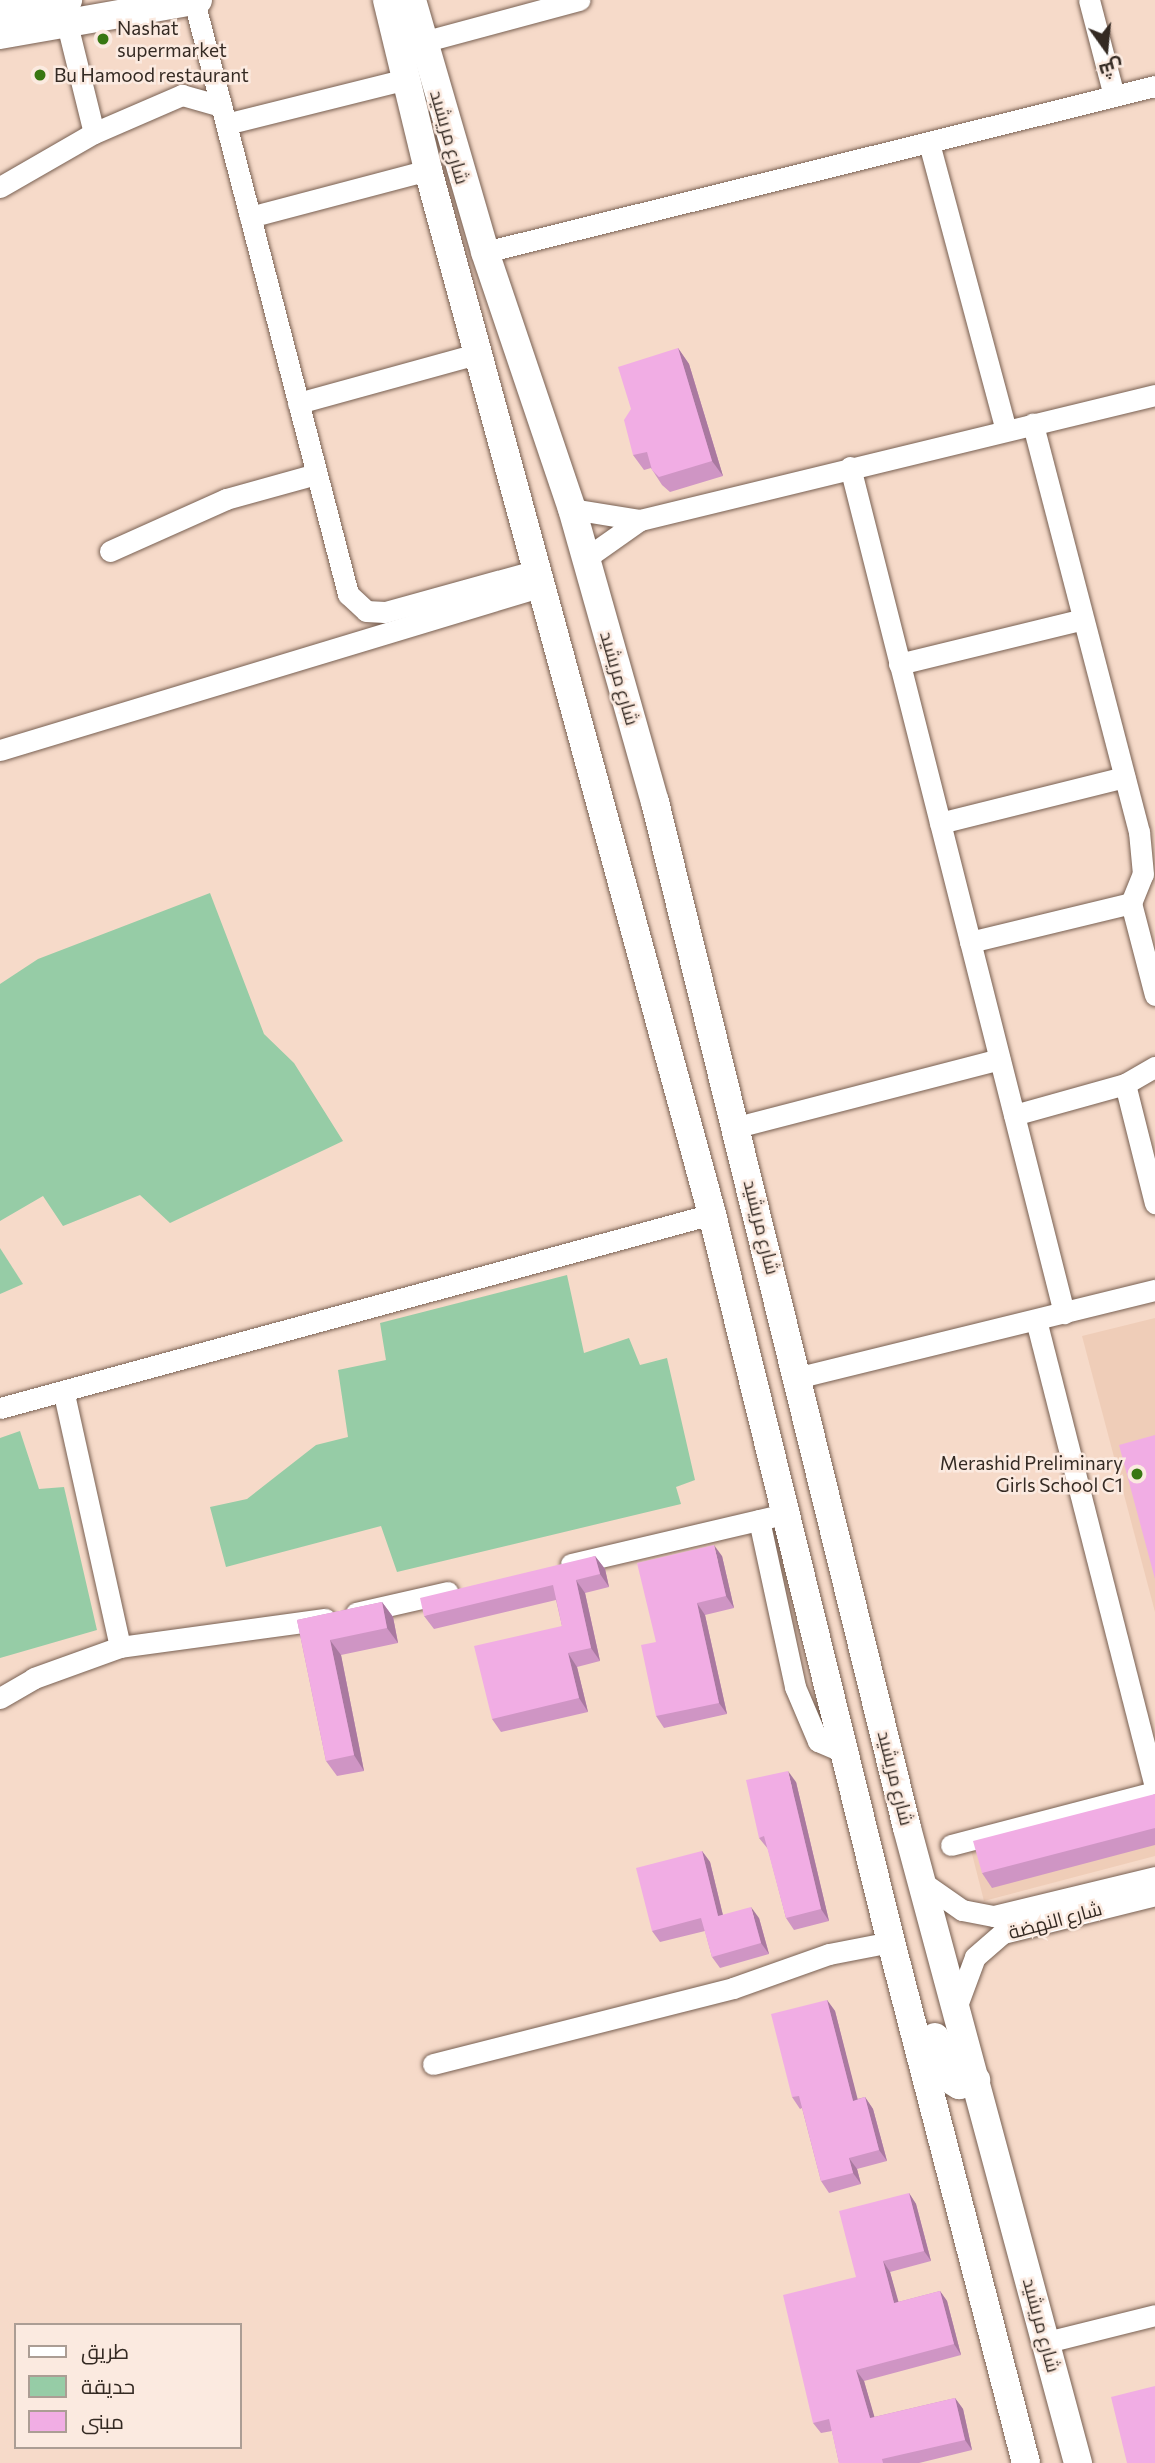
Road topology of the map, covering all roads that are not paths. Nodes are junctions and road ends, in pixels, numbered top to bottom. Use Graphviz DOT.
graph roads {
  1 [pos="196,0"];
  2 [pos="387,0"];
  3 [pos="412,0"];
  4 [pos="579,0"];
  5 [pos="1089,0"];
  6 [pos="0,11"];
  7 [pos="68,12"];
  8 [pos="0,35"];
  9 [pos="423,42"];
  10 [pos="406,79"];
  11 [pos="1155,86"];
  12 [pos="1114,96"];
  13 [pos="224,115"];
  14 [pos="94,133"];
  15 [pos="929,143"];
  16 [pos="428,170"];
  17 [pos="0,187"];
  18 [pos="250,217"];
  19 [pos="485,252"];
  20 [pos="480,353"];
  21 [pos="536,396"];
  22 [pos="1155,396"];
  23 [pos="298,403"];
  24 [pos="493,404"];
  25 [pos="1033,424"];
  26 [pos="1006,430"];
  27 [pos="849,467"];
  28 [pos="316,474"];
  29 [pos="572,509"];
  30 [pos="640,520"];
  31 [pos="110,551"];
  32 [pos="586,558"];
  33 [pos="540,578"];
  34 [pos="1083,619"];
  35 [pos="899,664"];
  36 [pos="0,750"];
  37 [pos="1124,777"];
  38 [pos="940,823"];
  39 [pos="1147,830"];
  40 [pos="1130,903"];
  41 [pos="970,942"];
  42 [pos="1155,995"];
  43 [pos="999,1059"];
  44 [pos="1155,1067"];
  45 [pos="1125,1084"];
  46 [pos="1014,1115"];
  47 [pos="737,1127"];
  48 [pos="1155,1203"];
  49 [pos="712,1214"];
  50 [pos="1155,1290"];
  51 [pos="1063,1313"];
  52 [pos="1036,1320"];
  53 [pos="800,1377"];
  54 [pos="64,1394"];
  55 [pos="0,1408"];
  56 [pos="772,1517"];
  57 [pos="556,1567"];
  58 [pos="474,1586"];
  59 [pos="120,1647"];
  60 [pos="0,1698"];
  61 [pos="846,1753"];
  62 [pos="1155,1787"];
  63 [pos="1155,1792"];
  64 [pos="907,1828"];
  65 [pos="951,1845"];
  66 [pos="1155,1877"];
  67 [pos="922,1882"];
  68 [pos="1155,1895"];
  69 [pos="891,1942"];
  70 [pos="906,1992"];
  71 [pos="956,2008"];
  72 [pos="433,2064"];
  73 [pos="976,2080"];
  74 [pos="1155,2315"];
  75 [pos="1047,2342"];
  76 [pos="1026,2463"];
  77 [pos="1078,2463"];
  1 -- 7 [label="main road"];
  1 -- 13 [label="street"];
  2 -- 10 [label="main road, شارع مريشيد"];
  3 -- 9 [label="main road, شارع مريشيد"];
  4 -- 9 [label="street"];
  5 -- 12 [label="street"];
  6 -- 7 [label="main road"];
  7 -- 8 [label="main road"];
  7 -- 14 [label="street"];
  9 -- 19 [label="main road, شارع مريشيد"];
  10 -- 13 [label="street"];
  10 -- 16 [label="main road, شارع مريشيد"];
  11 -- 12 [label="street"];
  12 -- 15 [label="street"];
  13 -- 14 [label="street"];
  13 -- 18 [label="street"];
  14 -- 17 [label="street"];
  15 -- 19 [label="street"];
  15 -- 26 [label="street"];
  16 -- 18 [label="street"];
  16 -- 20 [label="main road, شارع مريشيد"];
  18 -- 23 [label="street"];
  19 -- 21 [label="main road, شارع مريشيد"];
  20 -- 23 [label="street"];
  20 -- 24 [label="main road, شارع مريشيد"];
  21 -- 24 [label="main road"];
  21 -- 29 [label="main road, شارع مريشيد"];
  22 -- 25 [label="street"];
  23 -- 28 [label="street"];
  24 -- 33 [label="main road, شارع مريشيد"];
  25 -- 26 [label="street"];
  25 -- 34 [label="street"];
  26 -- 27 [label="street"];
  27 -- 30 [label="street"];
  27 -- 35 [label="street"];
  28 -- 31 [label="street"];
  28 -- 33 [label="street"];
  29 -- 30 [label="street"];
  29 -- 32 [label="main road, شارع مريشيد"];
  30 -- 32 [label="street"];
  32 -- 47 [label="main road, شارع مريشيد"];
  33 -- 36 [label="street"];
  33 -- 49 [label="main road, شارع مريشيد"];
  34 -- 35 [label="street"];
  34 -- 37 [label="street"];
  35 -- 38 [label="street"];
  37 -- 38 [label="street"];
  37 -- 39 [label="street"];
  38 -- 41 [label="street"];
  39 -- 40 [label="street"];
  40 -- 41 [label="street"];
  40 -- 42 [label="street"];
  41 -- 43 [label="street"];
  43 -- 46 [label="street"];
  43 -- 47 [label="street"];
  44 -- 45 [label="street"];
  45 -- 46 [label="street"];
  45 -- 48 [label="street"];
  46 -- 51 [label="street"];
  47 -- 53 [label="main road, شارع مريشيد"];
  49 -- 54 [label="street"];
  49 -- 56 [label="main road, شارع مريشيد"];
  50 -- 51 [label="street"];
  51 -- 52 [label="street"];
  52 -- 53 [label="street"];
  52 -- 62 [label="street"];
  53 -- 64 [label="main road, شارع مريشيد"];
  54 -- 55 [label="street"];
  54 -- 59 [label="street"];
  56 -- 57 [label="street"];
  56 -- 61 [label="main road, شارع مريشيد"];
  58 -- 59 [label="street"];
  59 -- 60 [label="street"];
  61 -- 64 [label="main road"];
  61 -- 69 [label="main road, شارع مريشيد"];
  63 -- 65 [label="street"];
  64 -- 67 [label="main road, شارع مريشيد"];
  66 -- 67 [label="street, شارع النهضة"];
  67 -- 71 [label="main road, شارع مريشيد"];
  68 -- 71 [label="street, شارع النهضة"];
  69 -- 70 [label="main road, شارع مريشيد"];
  69 -- 72 [label="street"];
  70 -- 73 [label="main road"];
  70 -- 76 [label="main road, شارع مريشيد"];
  71 -- 73 [label="main road, شارع مريشيد"];
  73 -- 75 [label="main road, شارع مريشيد"];
  74 -- 75 [label="street"];
  75 -- 77 [label="main road, شارع مريشيد"];
}
